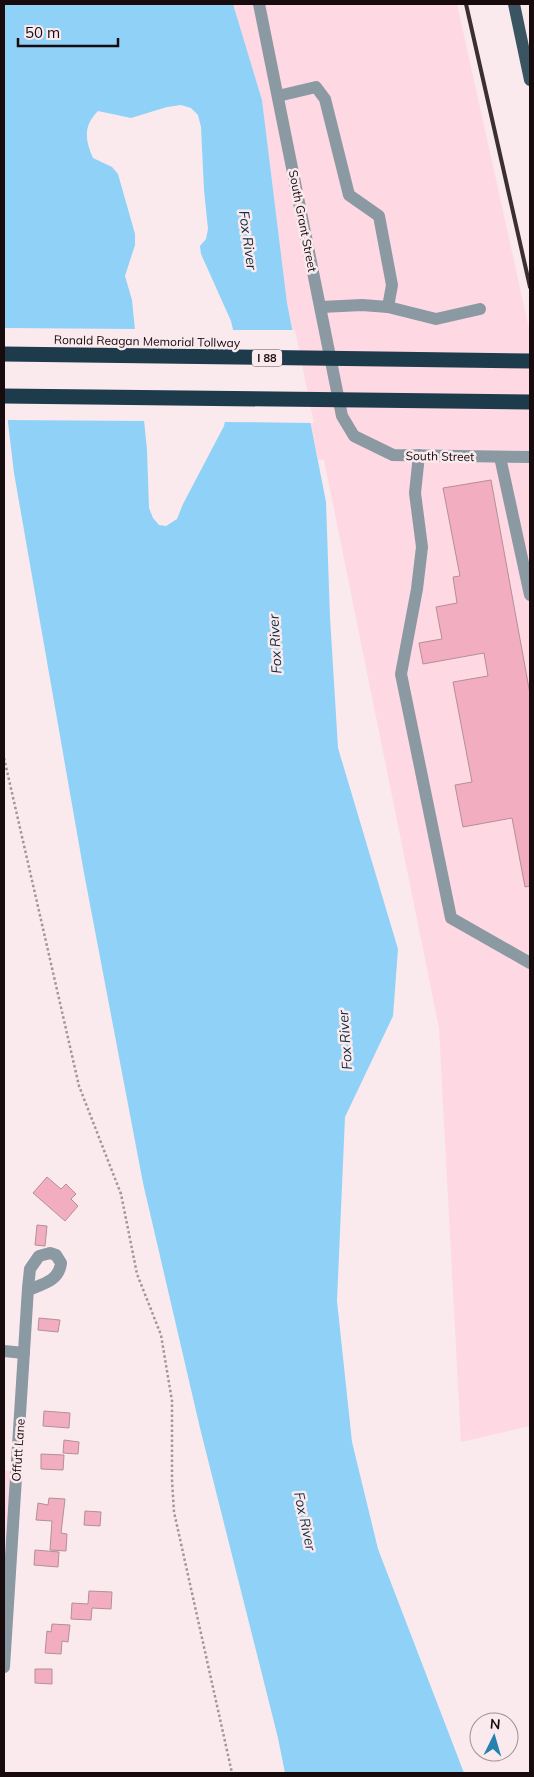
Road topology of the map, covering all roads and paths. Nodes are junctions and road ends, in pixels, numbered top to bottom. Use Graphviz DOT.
graph roads {
  1 [pos="259,4"];
  2 [pos="514,4"];
  3 [pos="530,80"];
  4 [pos="278,96"];
  5 [pos="320,307"];
  6 [pos="388,307"];
  7 [pos="480,309"];
  8 [pos="4,354"];
  9 [pos="530,361"];
  10 [pos="4,396"];
  11 [pos="530,402"];
  12 [pos="354,436"];
  13 [pos="419,455"];
  14 [pos="500,457"];
  15 [pos="530,458"];
  16 [pos="530,596"];
  17 [pos="4,758"];
  18 [pos="530,962"];
  19 [pos="28,1290"];
  20 [pos="4,1351"];
  21 [pos="24,1353"];
  22 [pos="4,1667"];
  23 [pos="232,1773"];
  1 -- 4 [label="street, South Grant Street"];
  2 -- 3 [label="main road"];
  4 -- 5 [label="street, South Grant Street"];
  4 -- 6 [label="street"];
  5 -- 6 [label="street"];
  5 -- 12 [label="street, South Grant Street"];
  6 -- 7 [label="street"];
  8 -- 9 [label="highway, Ronald Reagan Memorial Tollway / I 88"];
  10 -- 11 [label="highway"];
  12 -- 13 [label="street, South Street"];
  13 -- 14 [label="street, South Street"];
  13 -- 18 [label="street"];
  14 -- 15 [label="street, South Street"];
  14 -- 16 [label="street"];
  17 -- 23 [label="path"];
  19 -- 21 [label="street, Offutt Lane"];
  20 -- 21 [label="street"];
  21 -- 22 [label="street, Offutt Lane"];
}
